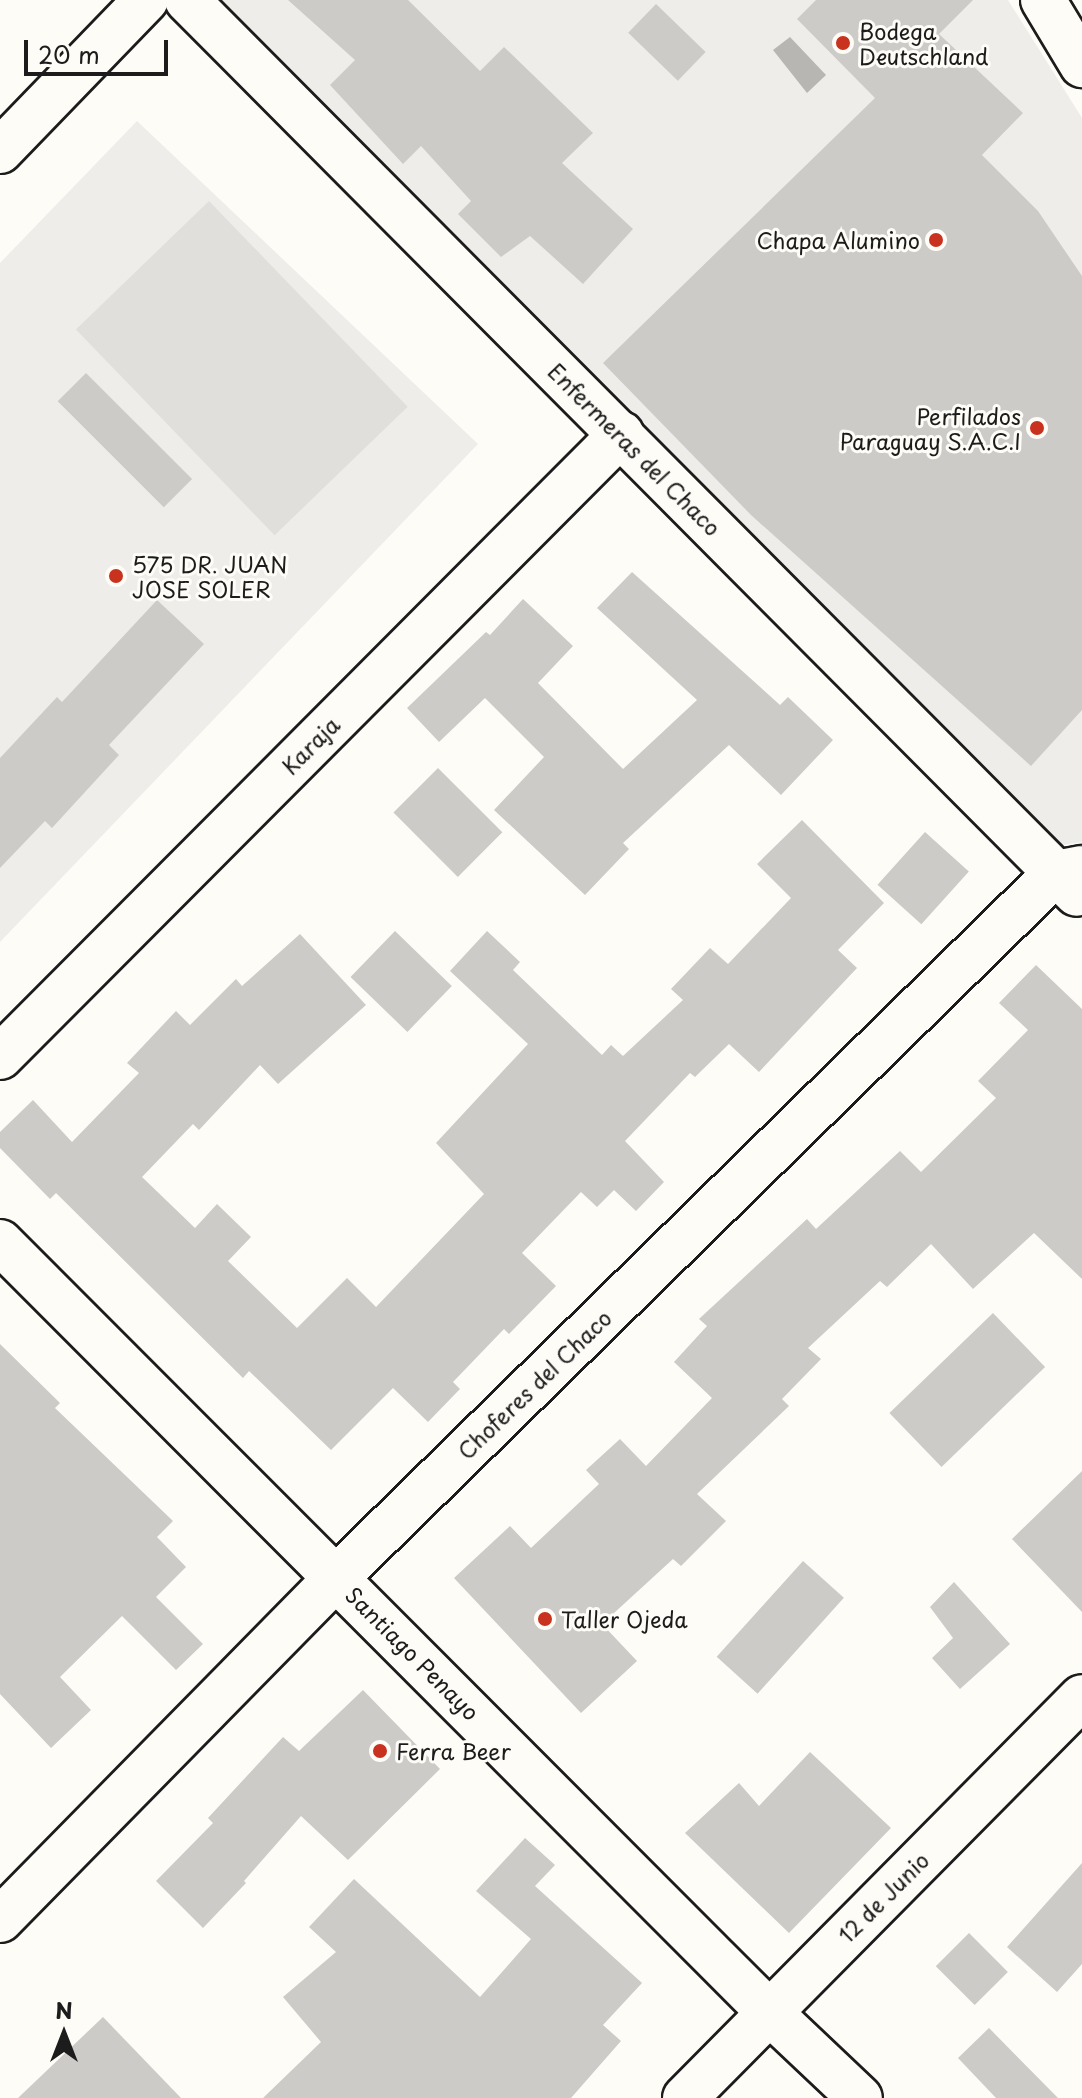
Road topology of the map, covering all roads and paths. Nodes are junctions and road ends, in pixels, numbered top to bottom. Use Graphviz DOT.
graph roads {
  1 [pos="146,0"];
  2 [pos="187,0"];
  3 [pos="1043,0"];
  4 [pos="1082,65"];
  5 [pos="0,151"];
  6 [pos="621,434"];
  7 [pos="1073,880"];
  8 [pos="0,1057"];
  9 [pos="0,1242"];
  10 [pos="337,1577"];
  11 [pos="1082,1697"];
  12 [pos="0,1920"];
  13 [pos="769,2012"];
  14 [pos="685,2098"];
  15 [pos="860,2098"];
  1 -- 5 [label="main road"];
  2 -- 6 [label="main road, Enfermeras del Chaco"];
  3 -- 4 [label="main road"];
  6 -- 7 [label="main road, Enfermeras del Chaco"];
  6 -- 8 [label="main road, Karaja"];
  7 -- 10 [label="main road, Choferes del Chaco"];
  9 -- 10 [label="main road, Santiago Penayo"];
  10 -- 12 [label="main road, Choferes del Chaco"];
  10 -- 13 [label="main road, Santiago Penayo"];
  11 -- 13 [label="main road, 12 de Junio"];
  13 -- 14 [label="main road, 12 de Junio"];
  13 -- 15 [label="main road, Santiago Penayo"];
}
